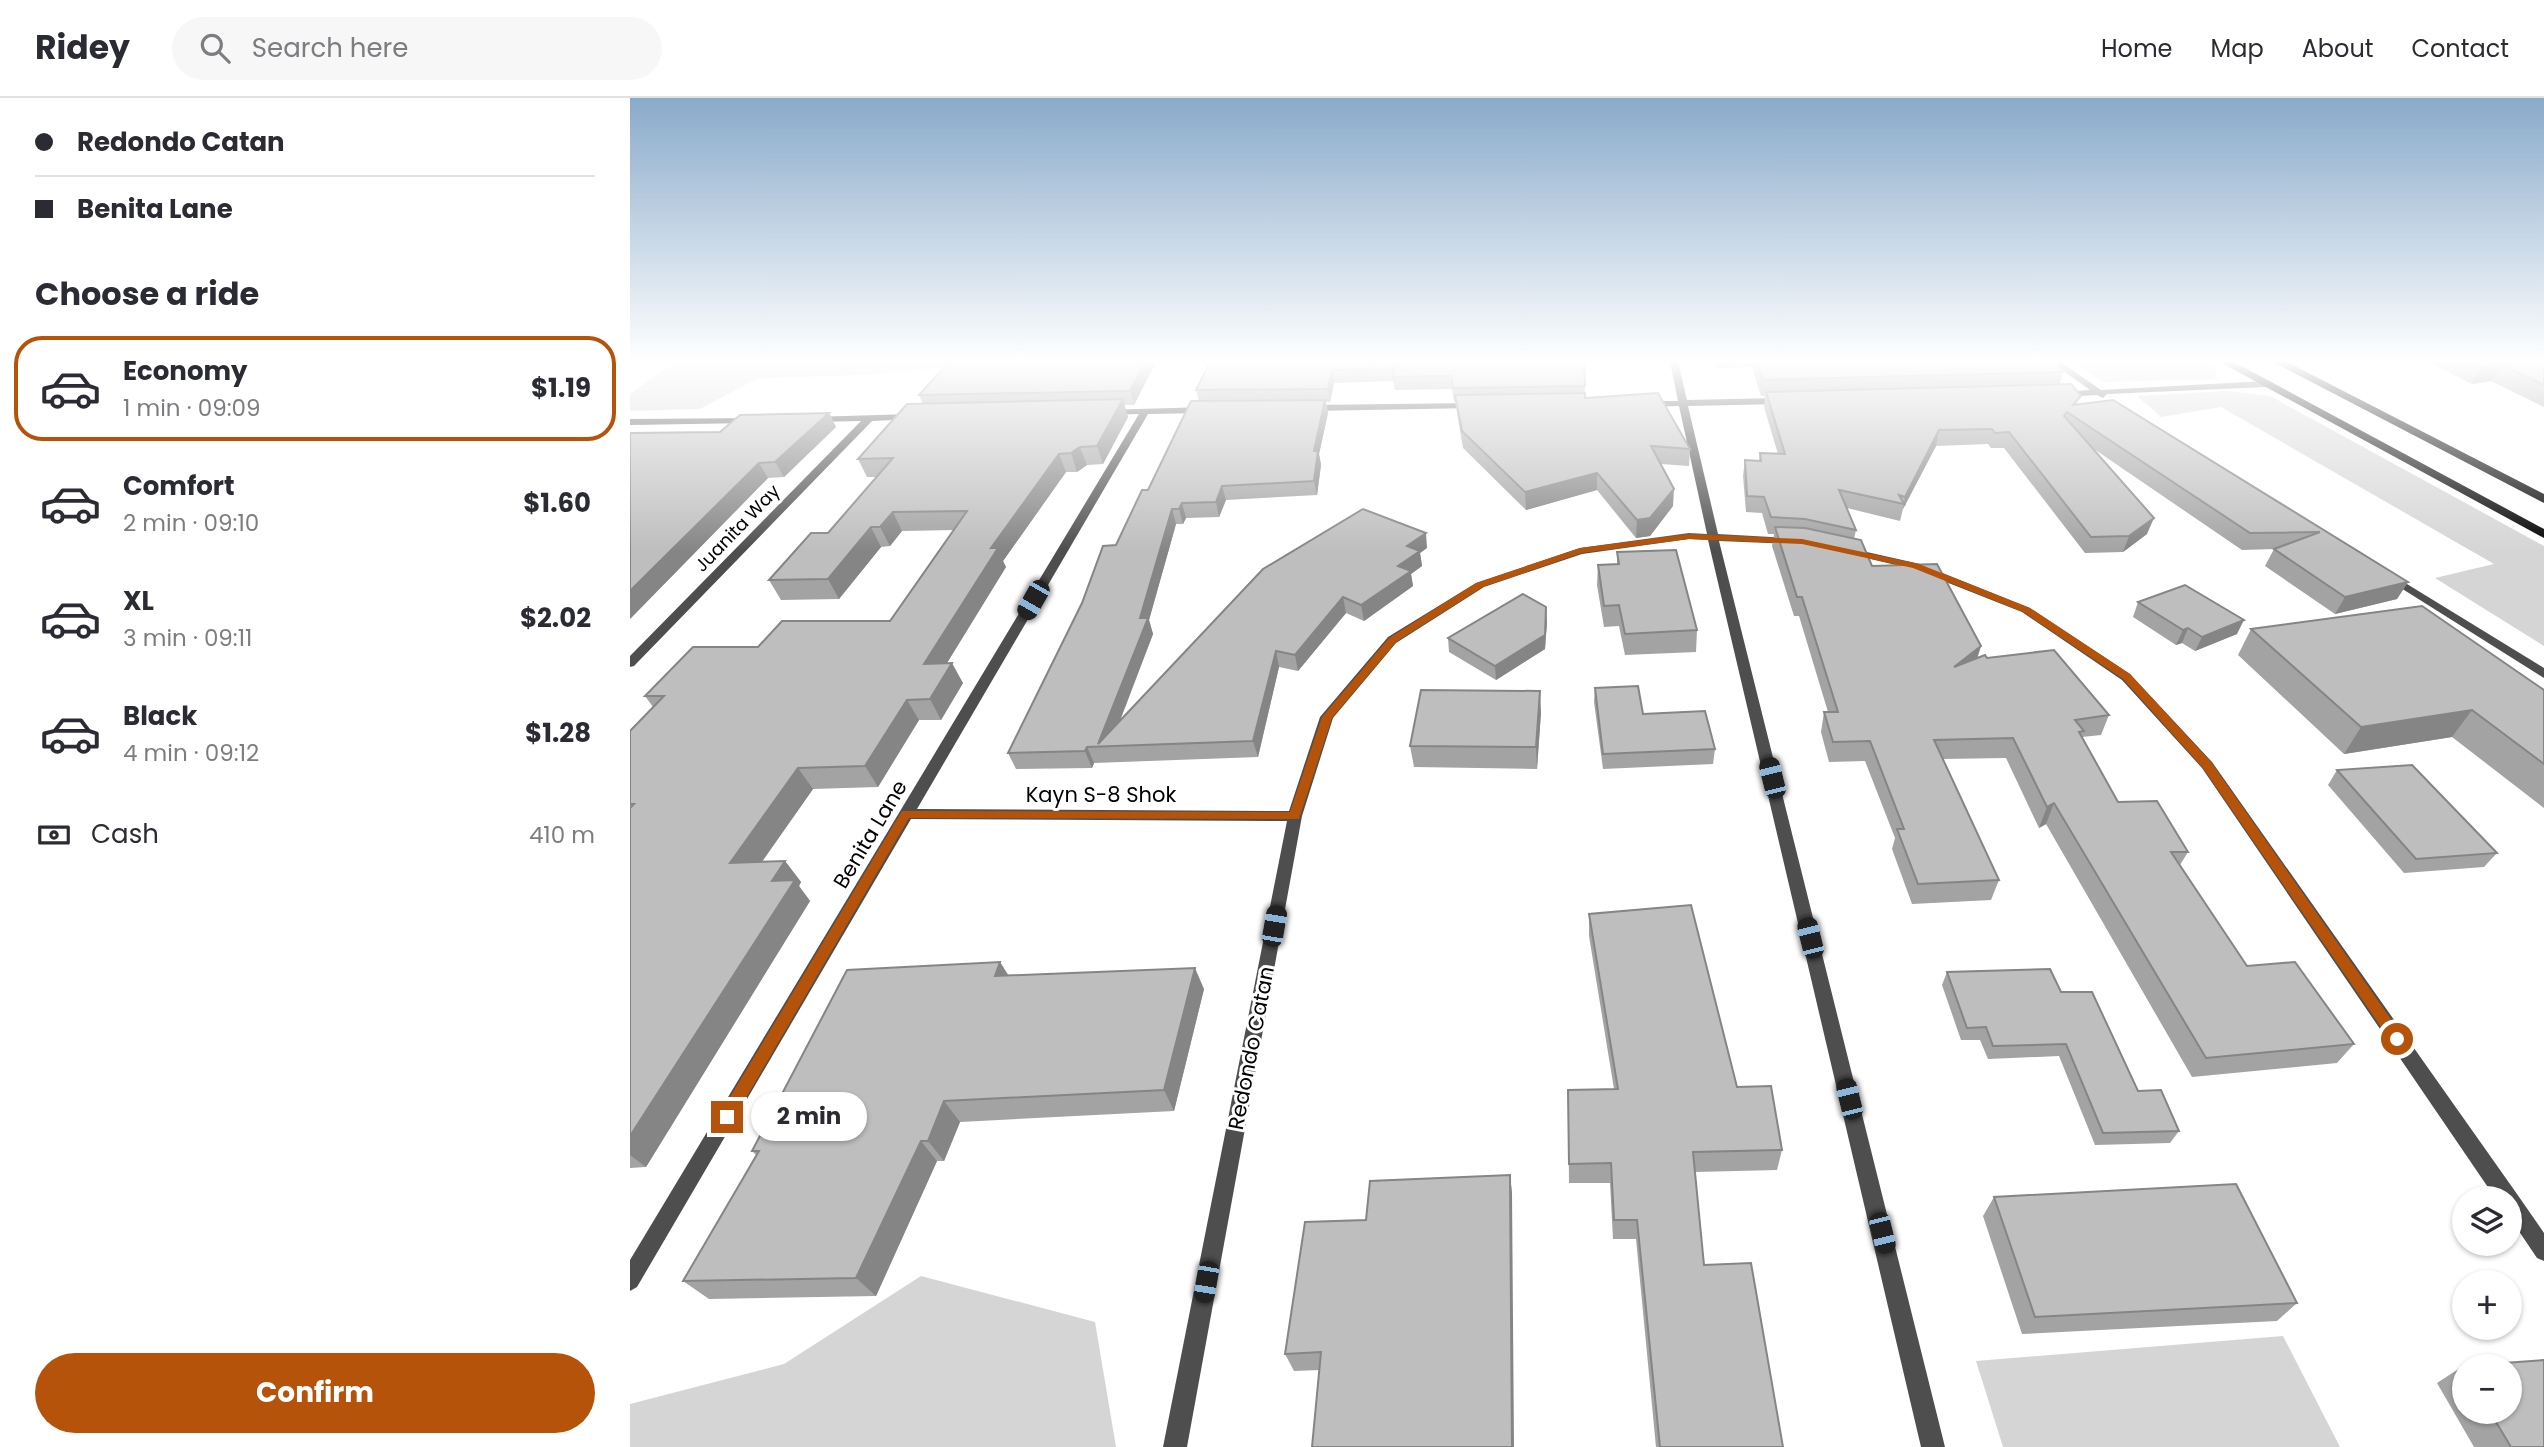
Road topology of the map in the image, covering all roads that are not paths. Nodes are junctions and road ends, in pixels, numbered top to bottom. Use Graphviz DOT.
graph roads {
  1 [pos="862,425"];
  2 [pos="1138,425"];
  3 [pos="1689,425"];
  4 [pos="2341,425"];
  5 [pos="2400,425"];
  6 [pos="2544,499"];
  7 [pos="2544,534"];
  8 [pos="1713,537"];
  9 [pos="1802,541"];
  10 [pos="1828,547"];
  11 [pos="2381,571"];
  12 [pos="630,663"];
  13 [pos="2544,674"];
  14 [pos="906,814"];
  15 [pos="1295,816"];
  16 [pos="2499,1186"];
  17 [pos="2522,1219"];
  18 [pos="2544,1251"];
  19 [pos="630,1280"];
  20 [pos="1175,1447"];
  21 [pos="1933,1447"];
  1 -- 12 [label="street, Juanita Way"];
  2 -- 14 [label="street, Benita Lane"];
  3 -- 8 [label="street"];
  4 -- 7 [label="main road"];
  5 -- 6 [label="main road"];
  8 -- 9 [label="street, Redondo Catan"];
  8 -- 15 [label="street, Redondo Catan"];
  8 -- 21 [label="street"];
  10 -- 16 [label="street"];
  11 -- 13 [label="street"];
  14 -- 15 [label="street, Kayn S-8 Shok"];
  14 -- 19 [label="street, Benita Lane"];
  15 -- 20 [label="street, Redondo Catan"];
  17 -- 18 [label="street"];
}
